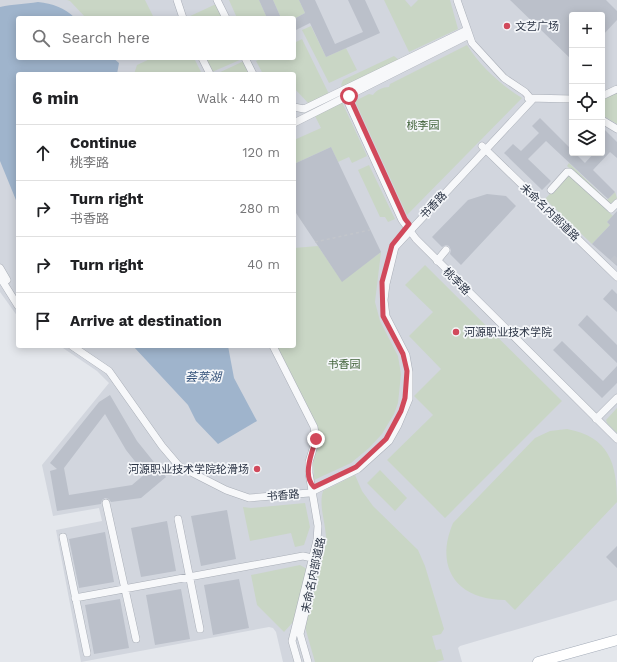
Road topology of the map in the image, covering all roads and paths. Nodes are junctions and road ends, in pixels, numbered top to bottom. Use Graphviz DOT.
graph roads {
  1 [pos="177,0"];
  2 [pos="217,0"];
  3 [pos="454,0"];
  4 [pos="457,0"];
  5 [pos="182,16"];
  6 [pos="225,16"];
  7 [pos="467,33"];
  8 [pos="203,60"];
  9 [pos="246,60"];
  10 [pos="209,72"];
  11 [pos="252,72"];
  12 [pos="617,85"];
  13 [pos="605,90"];
  14 [pos="617,90"];
  15 [pos="346,93"];
  16 [pos="605,95"];
  17 [pos="569,98"];
  18 [pos="530,100"];
  19 [pos="569,103"];
  20 [pos="296,108"];
  21 [pos="296,122"];
  22 [pos="605,122"];
  23 [pos="617,129"];
  24 [pos="485,146"];
  25 [pos="551,190"];
  26 [pos="617,203"];
  27 [pos="409,227"];
  28 [pos="370,230"];
  29 [pos="315,242"];
  30 [pos="446,250"];
  31 [pos="438,259"];
  32 [pos="0,268"];
  33 [pos="612,268"];
  34 [pos="0,277"];
  35 [pos="617,277"];
  36 [pos="16,294"];
  37 [pos="16,303"];
  38 [pos="75,348"];
  39 [pos="84,348"];
  40 [pos="274,348"];
  41 [pos="617,398"];
  42 [pos="617,403"];
  43 [pos="599,419"];
  44 [pos="617,434"];
  45 [pos="617,439"];
  46 [pos="313,489"];
  47 [pos="106,503"];
  48 [pos="178,519"];
  49 [pos="63,537"];
  50 [pos="315,558"];
  51 [pos="190,577"];
  52 [pos="124,589"];
  53 [pos="75,598"];
  54 [pos="200,629"];
  55 [pos="136,640"];
  56 [pos="617,640"];
  57 [pos="87,653"];
  58 [pos="298,662"];
  59 [pos="308,662"];
  60 [pos="538,662"];
  1 -- 5 [label="street"];
  2 -- 6 [label="street"];
  3 -- 7 [label="street"];
  4 -- 7 [label="street"];
  7 -- 15 [label="street"];
  7 -- 18 [label="street"];
  8 -- 10 [label="street"];
  9 -- 11 [label="street"];
  12 -- 13 [label="street"];
  14 -- 16 [label="street"];
  15 -- 20 [label="street"];
  15 -- 21 [label="street"];
  15 -- 27 [label="street, 桃李路"];
  17 -- 18 [label="street"];
  18 -- 19 [label="street"];
  18 -- 24 [label="street, 书香路"];
  22 -- 23 [label="street"];
  24 -- 27 [label="street, 书香路"];
  24 -- 33 [label="street, 未命名内部道路"];
  25 -- 26 [label="street"];
  27 -- 31 [label="street, 桃李路"];
  27 -- 46 [label="street, 书香路"];
  28 -- 29 [label="path"];
  30 -- 31 [label="street"];
  31 -- 43 [label="street, 桃李路"];
  32 -- 36 [label="street"];
  33 -- 35 [label="street, 未命名内部道路"];
  34 -- 37 [label="street"];
  38 -- 46 [label="street, 书香路"];
  39 -- 46 [label="street, 书香路"];
  40 -- 46 [label="street, 未命名内部道路"];
  41 -- 43 [label="street"];
  42 -- 43 [label="street"];
  43 -- 44 [label="street, 桃李路"];
  43 -- 45 [label="street, 桃李路"];
  46 -- 50 [label="street, 未命名内部道路"];
  47 -- 52 [label="street"];
  48 -- 51 [label="street"];
  49 -- 53 [label="street"];
  50 -- 51 [label="street"];
  50 -- 58 [label="street, 未命名内部道路"];
  50 -- 59 [label="street, 未命名内部道路"];
  51 -- 52 [label="street"];
  51 -- 54 [label="street"];
  52 -- 53 [label="street"];
  52 -- 55 [label="street"];
  53 -- 57 [label="street"];
  56 -- 60 [label="main road"];
}
